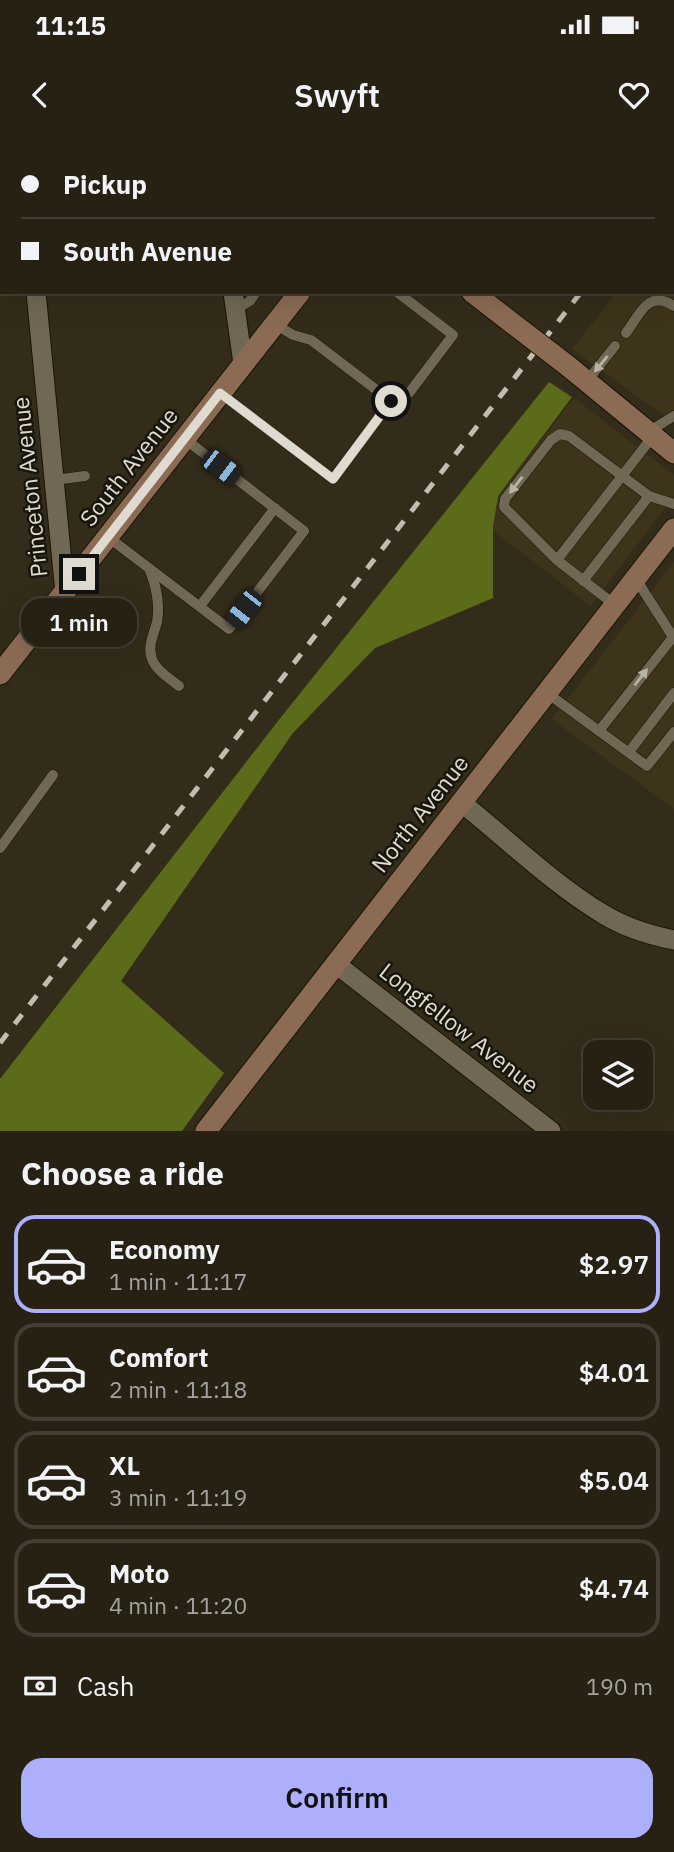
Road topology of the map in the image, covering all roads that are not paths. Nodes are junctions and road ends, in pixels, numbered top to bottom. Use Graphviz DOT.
graph roads {
  1 [pos="36,294"];
  2 [pos="255,294"];
  3 [pos="294,294"];
  4 [pos="400,294"];
  5 [pos="474,294"];
  6 [pos="234,301"];
  7 [pos="674,306"];
  8 [pos="275,324"];
  9 [pos="626,333"];
  10 [pos="615,346"];
  11 [pos="243,364"];
  12 [pos="586,381"];
  13 [pos="220,393"];
  14 [pos="408,393"];
  15 [pos="674,416"];
  16 [pos="650,434"];
  17 [pos="185,439"];
  18 [pos="674,452"];
  19 [pos="622,475"];
  20 [pos="85,476"];
  21 [pos="54,480"];
  22 [pos="649,496"];
  23 [pos="674,504"];
  24 [pos="275,508"];
  25 [pos="674,529"];
  26 [pos="107,537"];
  27 [pos="557,560"];
  28 [pos="149,568"];
  29 [pos="636,579"];
  30 [pos="583,581"];
  31 [pos="65,593"];
  32 [pos="615,605"];
  33 [pos="200,606"];
  34 [pos="0,674"];
  35 [pos="179,686"];
  36 [pos="547,693"];
  37 [pos="674,693"];
  38 [pos="599,731"];
  39 [pos="674,732"];
  40 [pos="629,752"];
  41 [pos="53,775"];
  42 [pos="462,803"];
  43 [pos="0,848"];
  44 [pos="674,940"];
  45 [pos="336,964"];
  46 [pos="206,1131"];
  47 [pos="551,1131"];
  1 -- 21 [label="street, Princeton Avenue"];
  2 -- 6 [label="lane"];
  3 -- 8 [label="main road, South Avenue"];
  4 -- 14 [label="lane"];
  5 -- 12 [label="main road, bridge"];
  6 -- 11 [label="street"];
  7 -- 9 [label="lane"];
  8 -- 11 [label="main road, South Avenue"];
  8 -- 13 [label="lane"];
  10 -- 12 [label="lane, one-way"];
  11 -- 13 [label="main road, South Avenue"];
  12 -- 16 [label="main road"];
  13 -- 17 [label="main road, South Avenue"];
  15 -- 16 [label="lane"];
  16 -- 18 [label="main road"];
  16 -- 19 [label="lane"];
  17 -- 24 [label="lane"];
  17 -- 26 [label="main road, South Avenue"];
  19 -- 22 [label="lane"];
  19 -- 27 [label="lane"];
  19 -- 27 [label="lane, one-way"];
  20 -- 21 [label="lane"];
  21 -- 31 [label="street, Princeton Avenue"];
  22 -- 23 [label="lane"];
  22 -- 30 [label="lane"];
  24 -- 33 [label="lane"];
  24 -- 33 [label="lane"];
  25 -- 29 [label="main road, North Avenue"];
  26 -- 28 [label="lane"];
  26 -- 31 [label="main road, South Avenue"];
  27 -- 30 [label="lane"];
  28 -- 33 [label="lane"];
  28 -- 35 [label="lane"];
  29 -- 32 [label="main road, North Avenue"];
  38 -- 29 [label="lane, one-way"];
  30 -- 32 [label="lane"];
  31 -- 34 [label="main road, South Avenue"];
  32 -- 36 [label="main road, North Avenue"];
  36 -- 38 [label="lane"];
  36 -- 42 [label="main road, North Avenue"];
  37 -- 40 [label="lane"];
  38 -- 40 [label="lane"];
  39 -- 40 [label="lane"];
  41 -- 43 [label="lane"];
  42 -- 44 [label="street"];
  42 -- 45 [label="main road, North Avenue"];
  45 -- 46 [label="main road, North Avenue"];
  45 -- 47 [label="street, Longfellow Avenue"];
}
